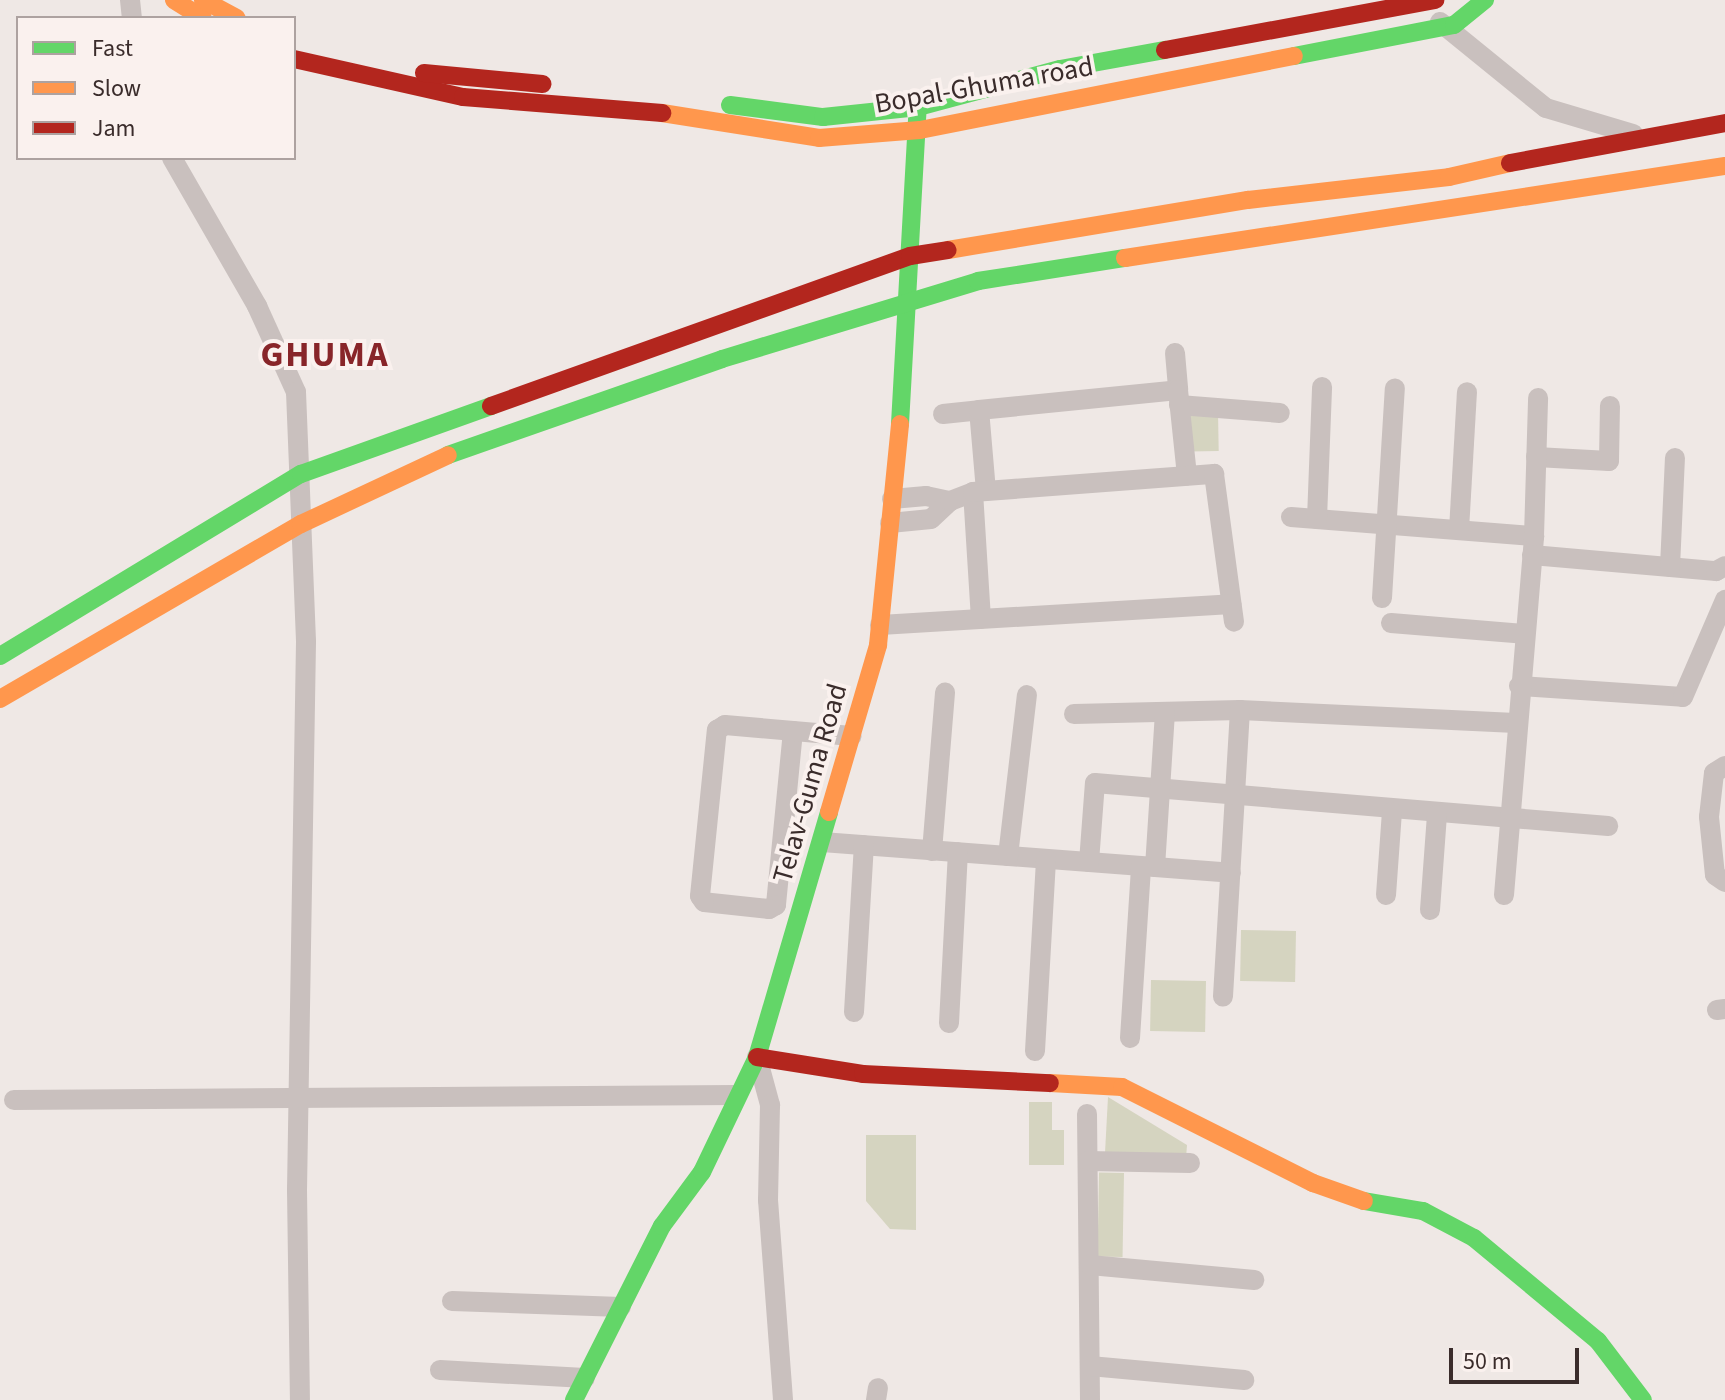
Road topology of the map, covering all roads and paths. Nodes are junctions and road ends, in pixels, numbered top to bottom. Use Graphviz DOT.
graph roads {
  1 [pos="174,0"];
  2 [pos="203,0"];
  3 [pos="1485,0"];
  4 [pos="1429,2"];
  5 [pos="200,16"];
  6 [pos="233,16"];
  7 [pos="1444,26"];
  8 [pos="296,44"];
  9 [pos="296,59"];
  10 [pos="918,107"];
  11 [pos="1725,123"];
  12 [pos="920,130"];
  13 [pos="1641,136"];
  14 [pos="173,160"];
  15 [pos="1725,166"];
  16 [pos="910,256"];
  17 [pos="908,301"];
  18 [pos="1175,353"];
  19 [pos="1322,387"];
  20 [pos="1395,388"];
  21 [pos="1467,392"];
  22 [pos="1179,398"];
  23 [pos="1538,398"];
  24 [pos="1610,406"];
  25 [pos="979,410"];
  26 [pos="1280,413"];
  27 [pos="943,414"];
  28 [pos="1536,457"];
  29 [pos="1675,458"];
  30 [pos="301,474"];
  31 [pos="1187,476"];
  32 [pos="979,492"];
  33 [pos="892,499"];
  34 [pos="950,501"];
  35 [pos="1291,517"];
  36 [pos="1317,519"];
  37 [pos="890,523"];
  38 [pos="301,524"];
  39 [pos="1388,525"];
  40 [pos="1459,530"];
  41 [pos="1533,546"];
  42 [pos="1725,566"];
  43 [pos="1670,567"];
  44 [pos="1382,598"];
  45 [pos="1725,600"];
  46 [pos="981,619"];
  47 [pos="1391,623"];
  48 [pos="880,625"];
  49 [pos="1524,634"];
  50 [pos="0,656"];
  51 [pos="1519,686"];
  52 [pos="945,693"];
  53 [pos="1027,695"];
  54 [pos="0,699"];
  55 [pos="1240,710"];
  56 [pos="1165,712"];
  57 [pos="1074,714"];
  58 [pos="1516,723"];
  59 [pos="793,731"];
  60 [pos="852,736"];
  61 [pos="1725,766"];
  62 [pos="1161,787"];
  63 [pos="1235,796"];
  64 [pos="1392,812"];
  65 [pos="1437,815"];
  66 [pos="1513,820"];
  67 [pos="1608,826"];
  68 [pos="822,842"];
  69 [pos="864,845"];
  70 [pos="932,851"];
  71 [pos="958,852"];
  72 [pos="1008,856"];
  73 [pos="1046,859"];
  74 [pos="1089,862"];
  75 [pos="1148,866"];
  76 [pos="1231,873"];
  77 [pos="1725,882"];
  78 [pos="1386,895"];
  79 [pos="1504,895"];
  80 [pos="1430,910"];
  81 [pos="1223,996"];
  82 [pos="854,1012"];
  83 [pos="949,1023"];
  84 [pos="1130,1038"];
  85 [pos="1035,1051"];
  86 [pos="757,1057"];
  87 [pos="736,1095"];
  88 [pos="301,1099"];
  89 [pos="14,1100"];
  90 [pos="1087,1114"];
  91 [pos="1088,1161"];
  92 [pos="1190,1163"];
  93 [pos="1090,1265"];
  94 [pos="1254,1280"];
  95 [pos="452,1301"];
  96 [pos="621,1307"];
  97 [pos="1090,1366"];
  98 [pos="440,1370"];
  99 [pos="585,1378"];
  100 [pos="1244,1380"];
  101 [pos="300,1400"];
  102 [pos="574,1400"];
  103 [pos="783,1400"];
  104 [pos="1090,1400"];
  105 [pos="1643,1400"];
  1 -- 5 [label="street"];
  2 -- 6 [label="street"];
  3 -- 7 [label="street, Bopal-Ghuma road"];
  4 -- 7 [label="street"];
  4 -- 10 [label="street"];
  7 -- 12 [label="street, Bopal-Ghuma road"];
  7 -- 13 [label="street"];
  8 -- 10 [label="street"];
  9 -- 12 [label="street, Bopal-Ghuma road"];
  10 -- 12 [label="street, Telav-Guma Road"];
  11 -- 13 [label="street"];
  12 -- 16 [label="street, Telav-Guma Road"];
  13 -- 16 [label="street"];
  14 -- 30 [label="street"];
  15 -- 17 [label="street"];
  16 -- 17 [label="street, Telav-Guma Road"];
  16 -- 30 [label="street"];
  17 -- 33 [label="street, Telav-Guma Road"];
  17 -- 38 [label="street"];
  18 -- 22 [label="street"];
  19 -- 36 [label="street"];
  20 -- 39 [label="street"];
  21 -- 40 [label="street"];
  22 -- 25 [label="street"];
  22 -- 26 [label="street"];
  22 -- 31 [label="street"];
  23 -- 28 [label="street"];
  24 -- 28 [label="street"];
  25 -- 27 [label="street"];
  25 -- 32 [label="street"];
  28 -- 41 [label="street"];
  29 -- 43 [label="street"];
  30 -- 38 [label="street"];
  30 -- 50 [label="street"];
  31 -- 32 [label="street"];
  31 -- 46 [label="street"];
  32 -- 34 [label="street"];
  32 -- 46 [label="street"];
  33 -- 34 [label="street"];
  33 -- 37 [label="street, Telav-Guma Road"];
  34 -- 37 [label="street"];
  35 -- 36 [label="street"];
  36 -- 39 [label="street"];
  37 -- 48 [label="street, Telav-Guma Road"];
  38 -- 54 [label="street"];
  38 -- 88 [label="street"];
  39 -- 40 [label="street"];
  39 -- 44 [label="street"];
  40 -- 41 [label="street"];
  41 -- 43 [label="street"];
  41 -- 49 [label="street"];
  42 -- 43 [label="street"];
  45 -- 51 [label="street"];
  46 -- 48 [label="street"];
  47 -- 49 [label="street"];
  48 -- 60 [label="street, Telav-Guma Road"];
  49 -- 51 [label="street"];
  51 -- 58 [label="street"];
  52 -- 70 [label="street"];
  53 -- 72 [label="street"];
  55 -- 56 [label="street"];
  55 -- 58 [label="street"];
  55 -- 63 [label="street"];
  56 -- 57 [label="street"];
  56 -- 62 [label="street"];
  58 -- 66 [label="street"];
  59 -- 59 [label="street"];
  59 -- 60 [label="street"];
  60 -- 68 [label="street, Telav-Guma Road"];
  61 -- 77 [label="street"];
  62 -- 63 [label="street"];
  62 -- 74 [label="street"];
  62 -- 75 [label="street"];
  63 -- 64 [label="street"];
  63 -- 76 [label="street"];
  64 -- 65 [label="street"];
  64 -- 78 [label="street"];
  65 -- 66 [label="street"];
  65 -- 80 [label="street"];
  66 -- 67 [label="street"];
  66 -- 79 [label="street"];
  68 -- 69 [label="street"];
  68 -- 86 [label="street, Telav-Guma Road"];
  69 -- 70 [label="street"];
  69 -- 82 [label="street"];
  70 -- 71 [label="street"];
  71 -- 72 [label="street"];
  71 -- 83 [label="street"];
  72 -- 73 [label="street"];
  73 -- 74 [label="street"];
  73 -- 85 [label="street"];
  74 -- 75 [label="street"];
  75 -- 76 [label="street"];
  75 -- 84 [label="street"];
  76 -- 81 [label="street"];
  86 -- 87 [label="street, Telav-Guma Road"];
  86 -- 103 [label="street"];
  86 -- 105 [label="street"];
  87 -- 88 [label="street"];
  87 -- 96 [label="street, Telav-Guma Road"];
  88 -- 89 [label="street"];
  88 -- 101 [label="street"];
  90 -- 91 [label="street"];
  91 -- 92 [label="street"];
  91 -- 93 [label="street"];
  93 -- 94 [label="street"];
  93 -- 97 [label="street"];
  95 -- 96 [label="street"];
  96 -- 99 [label="street, Telav-Guma Road"];
  97 -- 100 [label="street"];
  97 -- 104 [label="street"];
  98 -- 99 [label="street"];
  99 -- 102 [label="street, Telav-Guma Road"];
}
